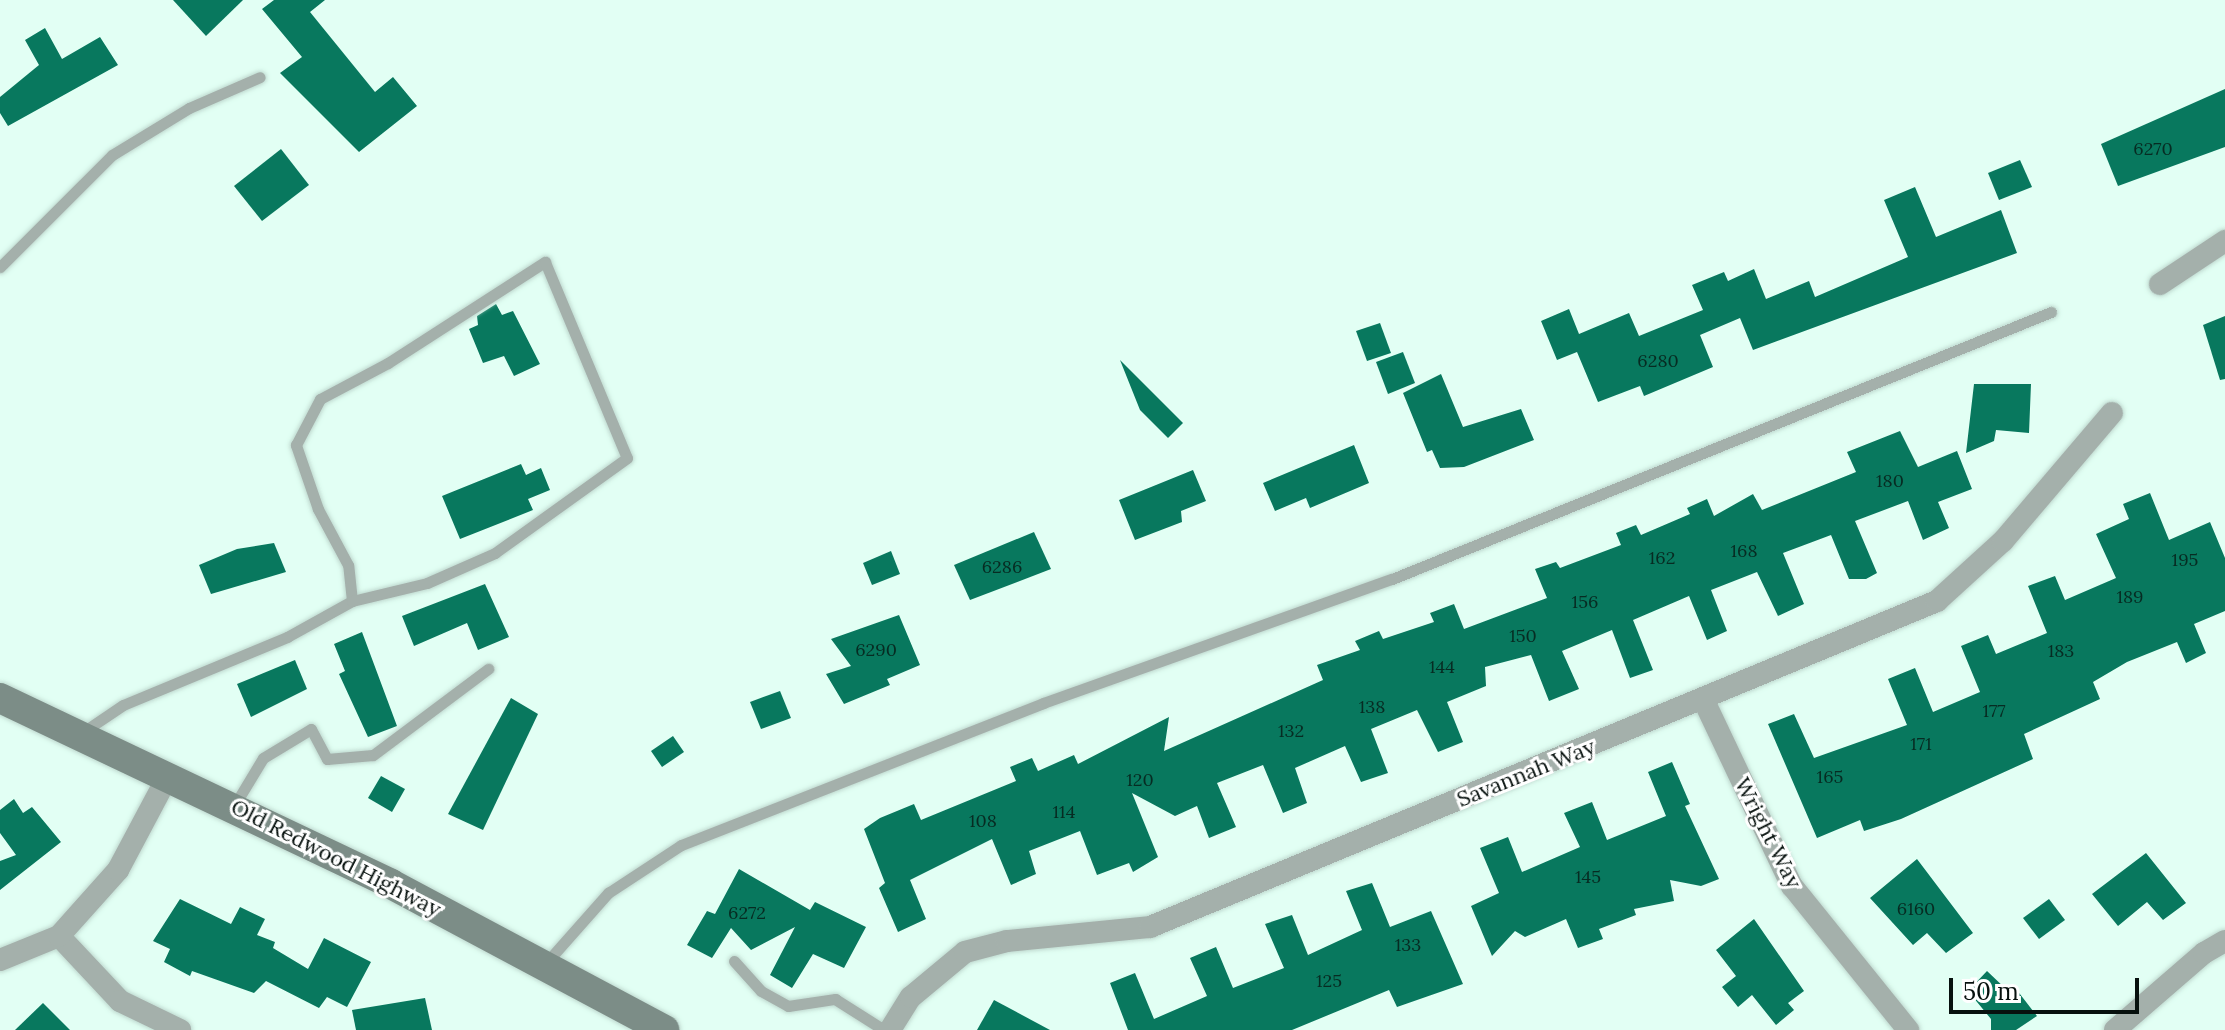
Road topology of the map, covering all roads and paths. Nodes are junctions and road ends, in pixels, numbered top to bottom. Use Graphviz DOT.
graph roads {
  1 [pos="260,77"];
  2 [pos="2225,241"];
  3 [pos="0,267"];
  4 [pos="2160,284"];
  5 [pos="2051,312"];
  6 [pos="2112,413"];
  7 [pos="352,601"];
  8 [pos="488,669"];
  9 [pos="0,698"];
  10 [pos="1704,701"];
  11 [pos="79,735"];
  12 [pos="168,776"];
  13 [pos="234,806"];
  14 [pos="59,936"];
  15 [pos="2225,941"];
  16 [pos="0,960"];
  17 [pos="734,961"];
  18 [pos="544,965"];
  19 [pos="180,1030"];
  20 [pos="665,1030"];
  21 [pos="884,1030"];
  22 [pos="890,1030"];
  23 [pos="1908,1030"];
  24 [pos="2115,1030"];
  1 -- 3 [label="lane"];
  2 -- 4 [label="street"];
  5 -- 18 [label="lane"];
  6 -- 10 [label="street, Savannah Way"];
  7 -- 7 [label="lane"];
  7 -- 11 [label="lane"];
  8 -- 13 [label="lane"];
  9 -- 11 [label="main road, Old Redwood Highway"];
  10 -- 22 [label="street, Savannah Way"];
  10 -- 23 [label="street, Wright Way"];
  11 -- 12 [label="main road, Old Redwood Highway"];
  12 -- 13 [label="main road, Old Redwood Highway"];
  12 -- 14 [label="street"];
  13 -- 18 [label="main road, Old Redwood Highway"];
  14 -- 16 [label="street"];
  14 -- 19 [label="street"];
  15 -- 24 [label="street"];
  17 -- 21 [label="lane"];
  18 -- 20 [label="main road, Old Redwood Highway"];
}
